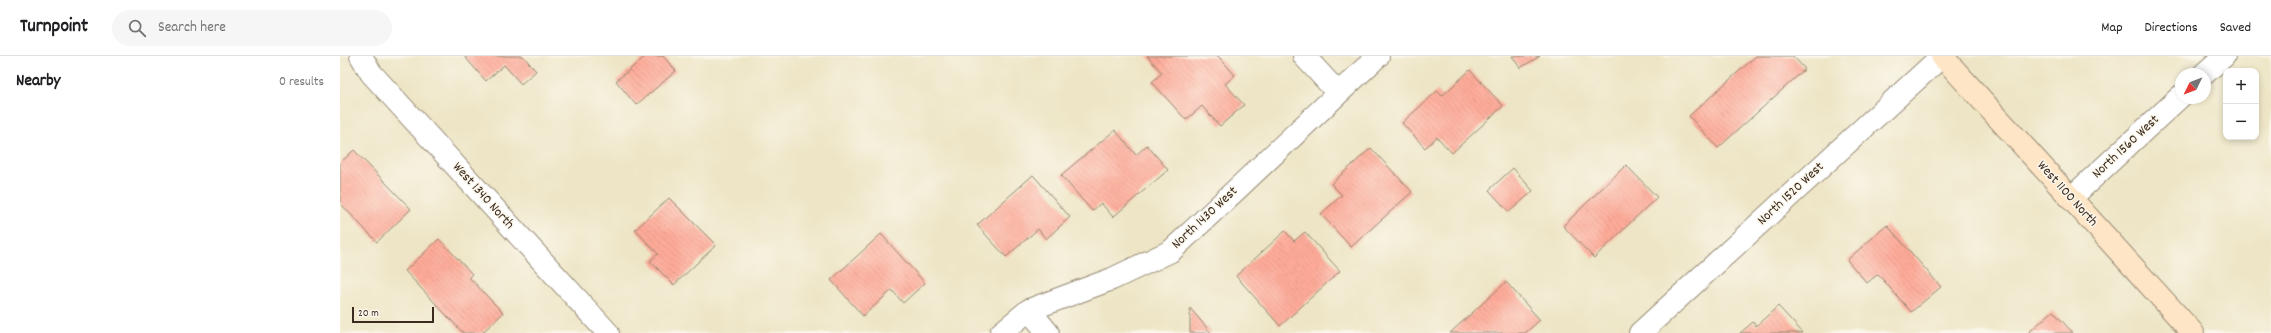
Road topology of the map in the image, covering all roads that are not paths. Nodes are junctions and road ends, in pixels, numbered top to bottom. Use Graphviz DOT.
graph roads {
  1 [pos="361,56"];
  2 [pos="1304,56"];
  3 [pos="1378,56"];
  4 [pos="1942,56"];
  5 [pos="2224,56"];
  6 [pos="2211,68"];
  7 [pos="1338,94"];
  8 [pos="2175,102"];
  9 [pos="2071,198"];
  10 [pos="1029,310"];
  11 [pos="608,333"];
  12 [pos="1001,333"];
  13 [pos="1048,333"];
  14 [pos="1640,333"];
  15 [pos="2193,333"];
  1 -- 11 [label="street, West 1340 North"];
  2 -- 7 [label="street"];
  3 -- 7 [label="street, North 1430 West"];
  4 -- 9 [label="main road, West 1100 North"];
  4 -- 14 [label="street, North 1520 West"];
  5 -- 6 [label="street"];
  7 -- 10 [label="street, North 1430 West"];
  8 -- 9 [label="street, North 1560 West"];
  9 -- 15 [label="main road, West 1100 North"];
  10 -- 12 [label="street, North 1430 West"];
  10 -- 13 [label="street"];
}
